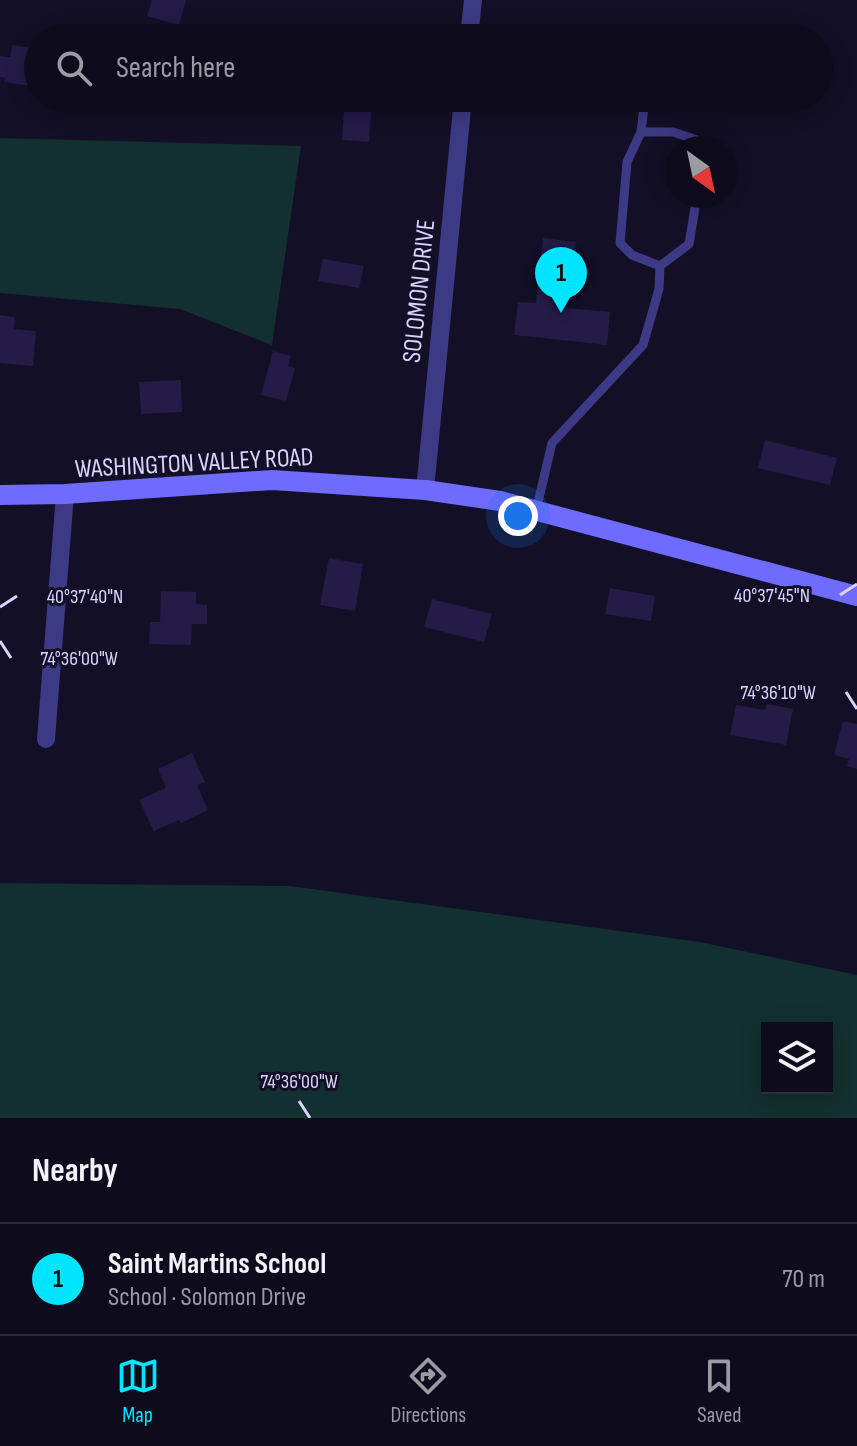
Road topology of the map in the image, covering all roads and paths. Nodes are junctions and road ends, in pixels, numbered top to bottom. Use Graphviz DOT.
graph roads {
  1 [pos="473,0"];
  2 [pos="470,24"];
  3 [pos="462,112"];
  4 [pos="643,112"];
  5 [pos="641,132"];
  6 [pos="685,136"];
  7 [pos="695,208"];
  8 [pos="660,266"];
  9 [pos="425,490"];
  10 [pos="65,494"];
  11 [pos="0,495"];
  12 [pos="536,511"];
  13 [pos="857,596"];
  14 [pos="46,739"];
  1 -- 2 [label="street"];
  3 -- 9 [label="street, SOLOMON DRIVE"];
  4 -- 5 [label="lane"];
  5 -- 6 [label="lane"];
  5 -- 8 [label="lane"];
  7 -- 8 [label="lane"];
  8 -- 12 [label="lane"];
  9 -- 10 [label="street, WASHINGTON VALLEY ROAD"];
  9 -- 12 [label="street, WASHINGTON VALLEY ROAD"];
  10 -- 11 [label="street, WASHINGTON VALLEY ROAD"];
  10 -- 14 [label="street"];
  12 -- 13 [label="street, WASHINGTON VALLEY ROAD"];
}
